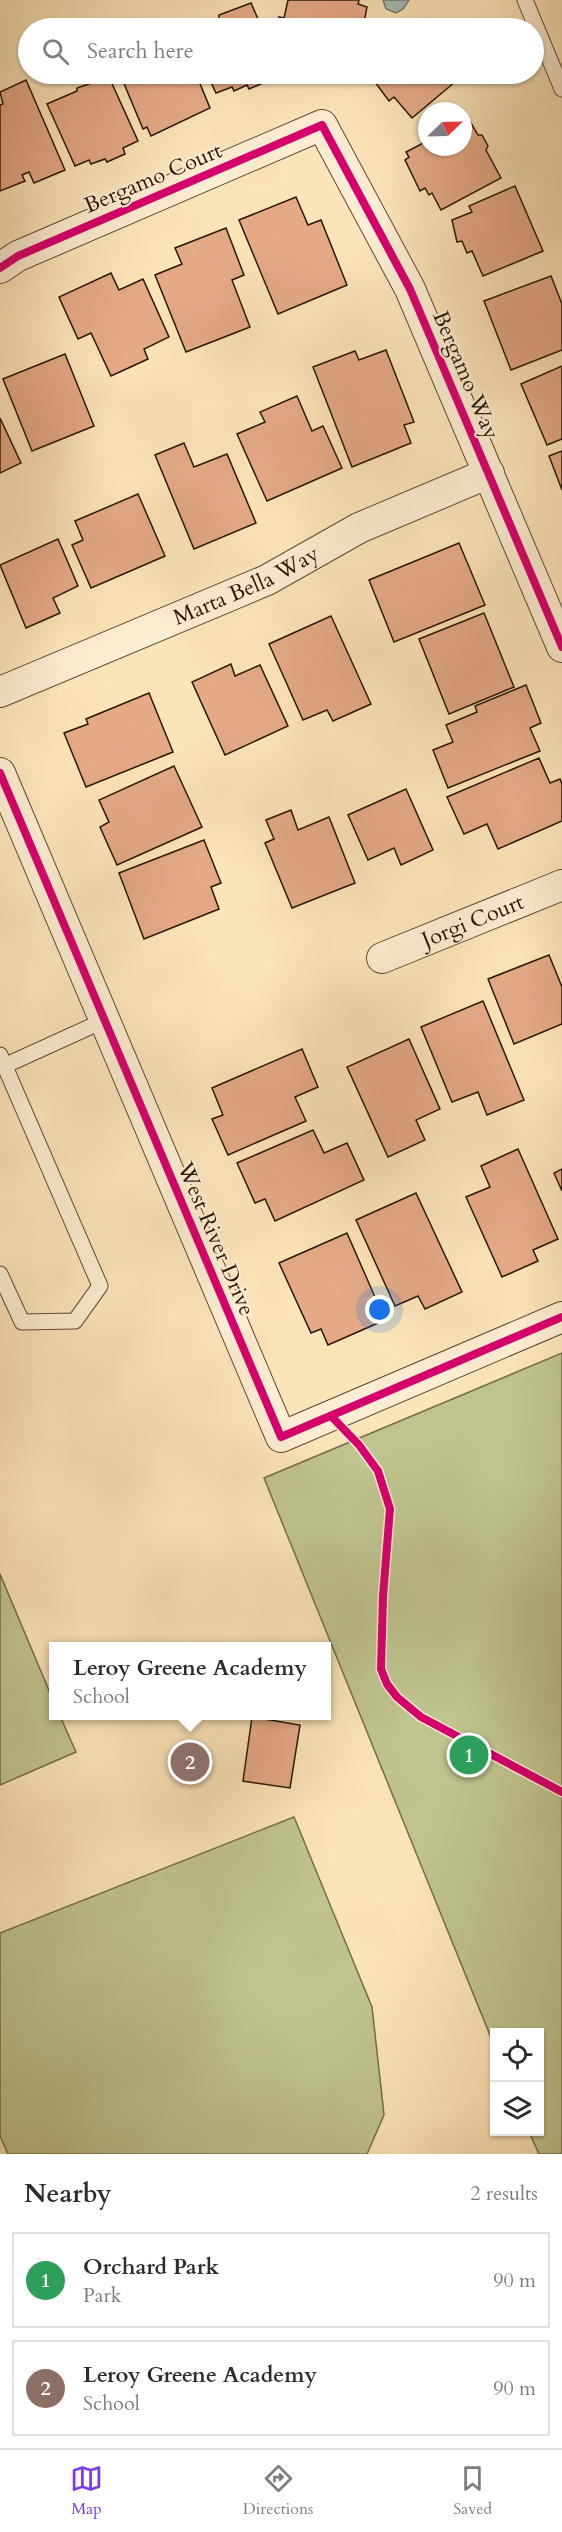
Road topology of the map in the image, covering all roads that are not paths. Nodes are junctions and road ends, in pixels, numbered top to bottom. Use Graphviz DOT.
graph roads {
  1 [pos="525,0"];
  2 [pos="533,18"];
  3 [pos="544,41"];
  4 [pos="559,73"];
  5 [pos="562,89"];
  6 [pos="322,125"];
  7 [pos="0,268"];
  8 [pos="489,473"];
  9 [pos="562,647"];
  10 [pos="0,693"];
  11 [pos="0,773"];
  12 [pos="562,885"];
  13 [pos="382,958"];
  14 [pos="104,1021"];
  15 [pos="2,1060"];
  16 [pos="0,1274"];
  17 [pos="562,1317"];
  1 -- 2 [label="lane"];
  3 -- 4 [label="lane"];
  4 -- 5 [label="lane"];
  6 -- 7 [label="street, Bergamo Court"];
  6 -- 8 [label="street, Bergamo Way"];
  8 -- 9 [label="street, Bergamo Way"];
  8 -- 10 [label="street, Marta Bella Way"];
  11 -- 14 [label="street, West River Drive"];
  12 -- 13 [label="street, Jorgi Court"];
  14 -- 15 [label="lane"];
  14 -- 17 [label="street, West River Drive"];
  15 -- 16 [label="lane"];
}
